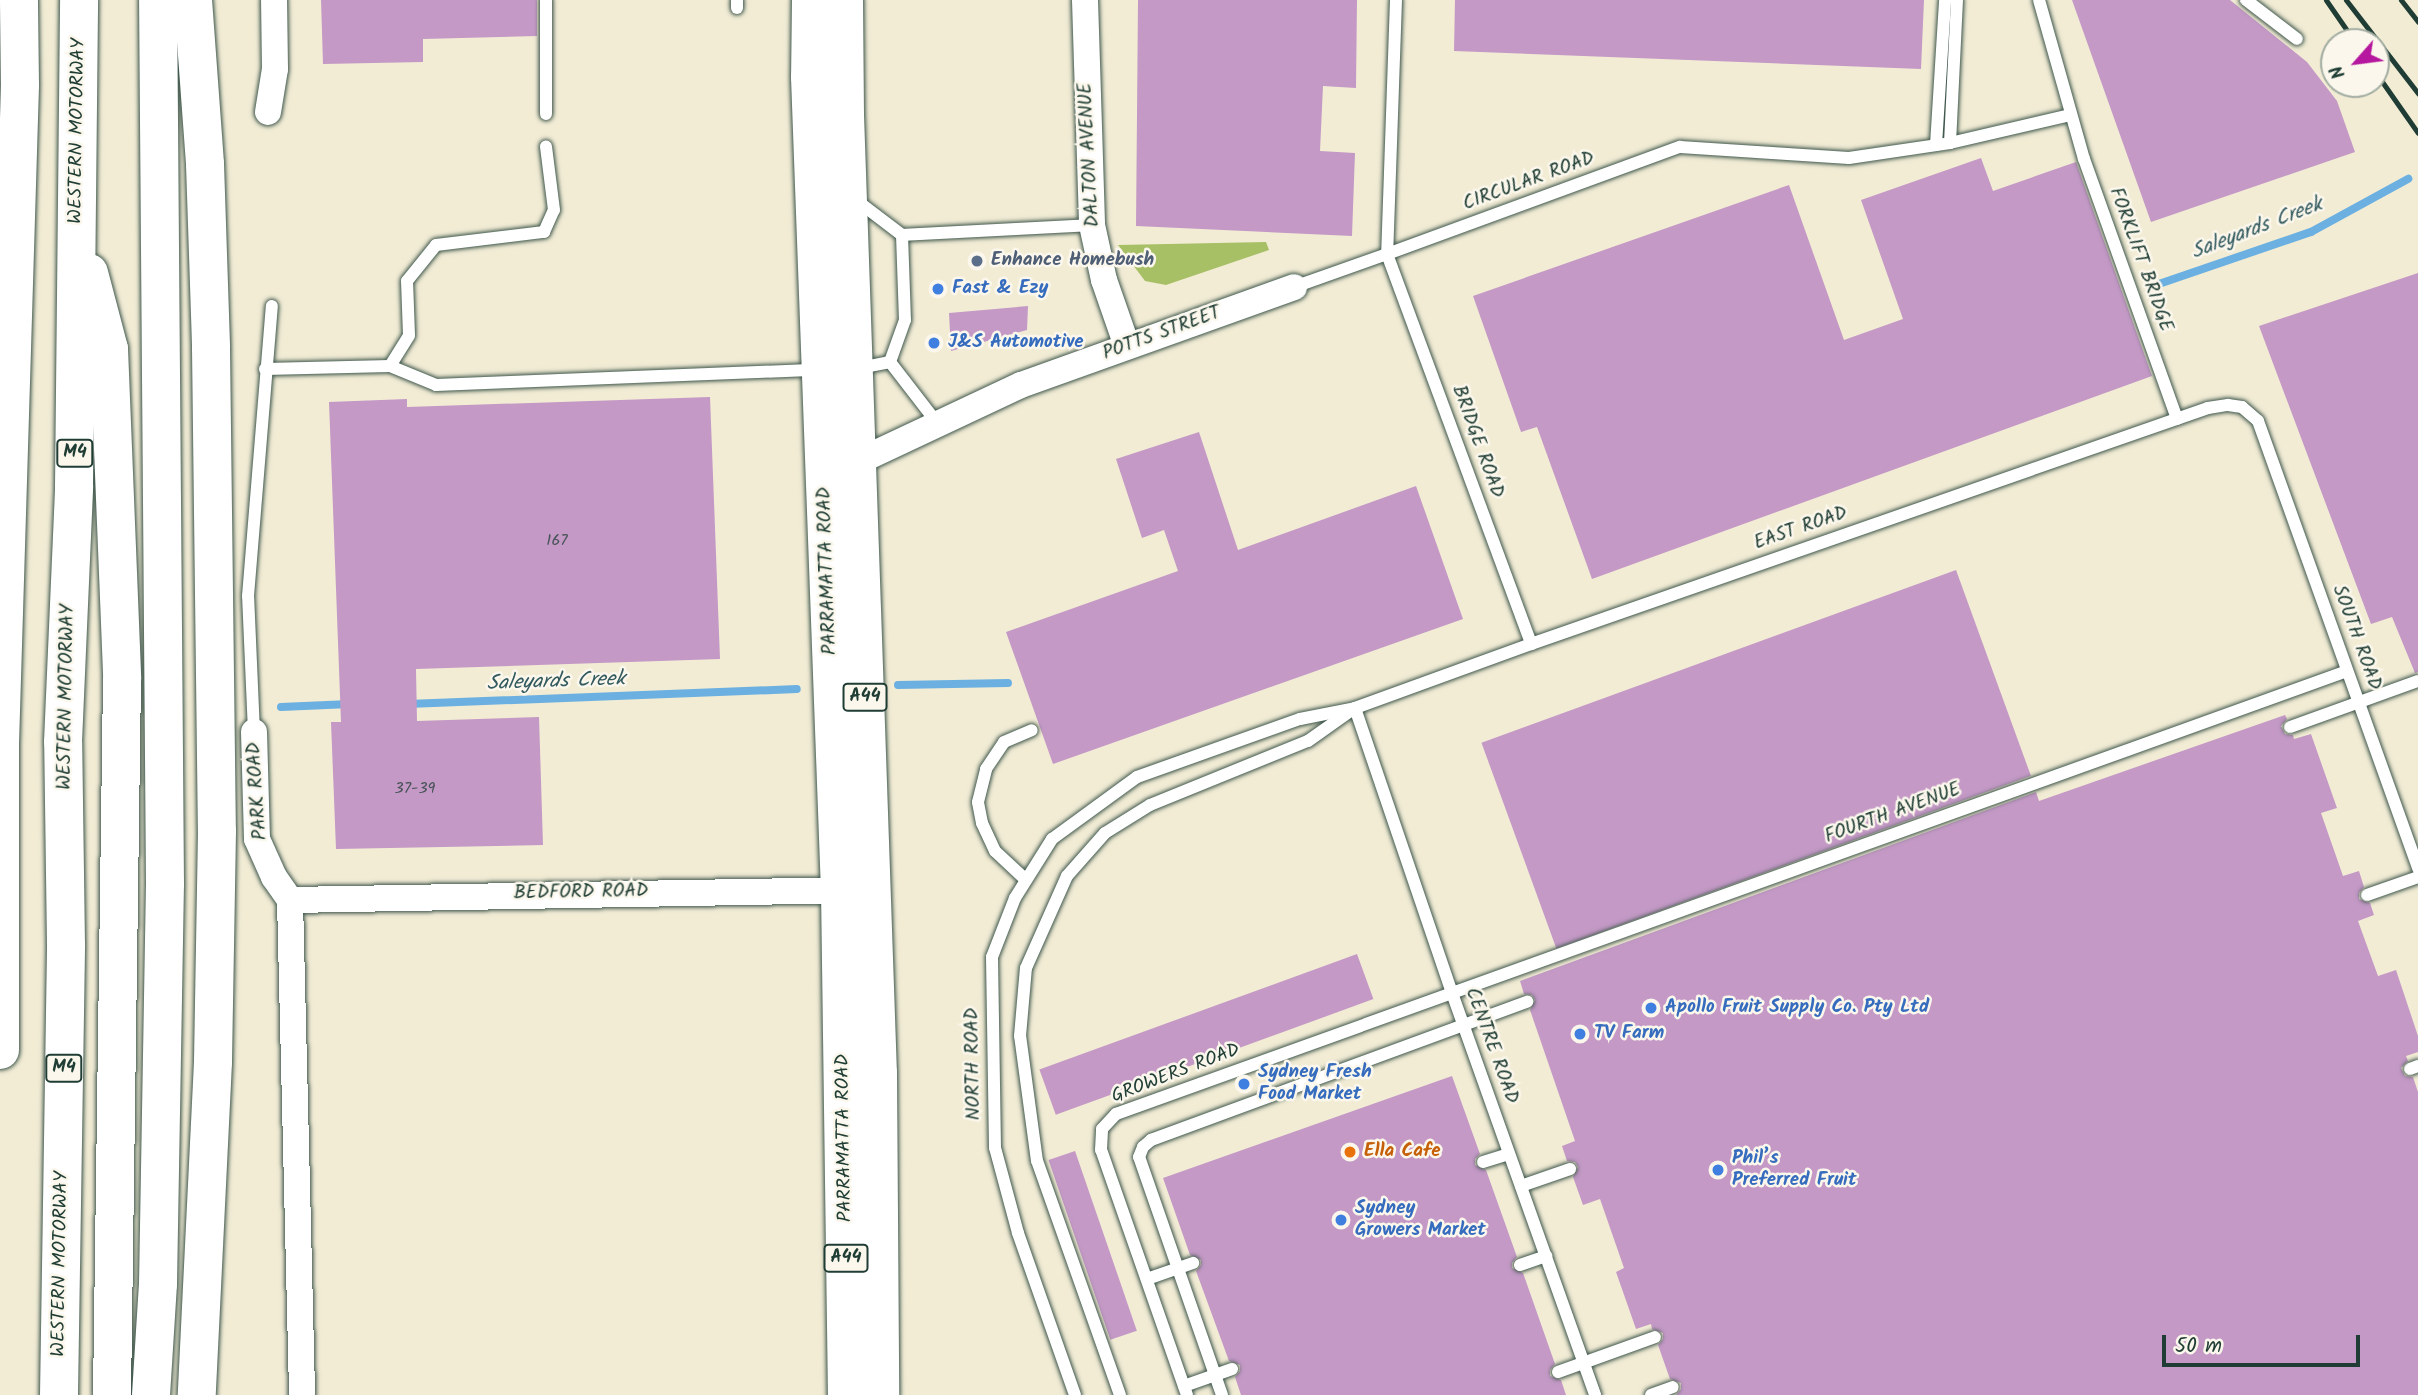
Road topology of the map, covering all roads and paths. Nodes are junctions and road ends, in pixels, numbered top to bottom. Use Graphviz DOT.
graph roads {
  1 [pos="19,0"];
  2 [pos="79,0"];
  3 [pos="158,0"];
  4 [pos="192,0"];
  5 [pos="274,0"];
  6 [pos="545,0"];
  7 [pos="811,0"];
  8 [pos="844,0"];
  9 [pos="1085,0"];
  10 [pos="1396,0"];
  11 [pos="1945,0"];
  12 [pos="1957,0"];
  13 [pos="2039,0"];
  14 [pos="2246,0"];
  15 [pos="2297,39"];
  16 [pos="268,112"];
  17 [pos="547,114"];
  18 [pos="2070,116"];
  19 [pos="1950,143"];
  20 [pos="1936,145"];
  21 [pos="547,147"];
  22 [pos="848,194"];
  23 [pos="76,224"];
  24 [pos="1092,225"];
  25 [pos="902,235"];
  26 [pos="1387,254"];
  27 [pos="1294,287"];
  28 [pos="272,306"];
  29 [pos="1127,346"];
  30 [pos="890,362"];
  31 [pos="390,366"];
  32 [pos="265,369"];
  33 [pos="837,370"];
  34 [pos="2177,419"];
  35 [pos="2258,421"];
  36 [pos="938,424"];
  37 [pos="840,463"];
  38 [pos="2,616"];
  39 [pos="1531,644"];
  40 [pos="2347,671"];
  41 [pos="2418,681"];
  42 [pos="2359,702"];
  43 [pos="1355,708"];
  44 [pos="2290,727"];
  45 [pos="1032,730"];
  46 [pos="254,732"];
  47 [pos="1,744"];
  48 [pos="2418,869"];
  49 [pos="2418,877"];
  50 [pos="1026,880"];
  51 [pos="856,890"];
  52 [pos="2367,895"];
  53 [pos="290,900"];
  54 [pos="1452,993"];
  55 [pos="1527,1002"];
  56 [pos="1464,1025"];
  57 [pos="0,1050"];
  58 [pos="1509,1153"];
  59 [pos="1483,1162"];
  60 [pos="1570,1169"];
  61 [pos="1521,1186"];
  62 [pos="1546,1256"];
  63 [pos="1193,1263"];
  64 [pos="1520,1265"];
  65 [pos="1178,1269"];
  66 [pos="1147,1279"];
  67 [pos="1655,1337"];
  68 [pos="1584,1363"];
  69 [pos="1232,1369"];
  70 [pos="1558,1372"];
  71 [pos="1215,1375"];
  72 [pos="1673,1387"];
  73 [pos="1186,1391"];
  74 [pos="59,1395"];
  75 [pos="112,1395"];
  76 [pos="151,1395"];
  77 [pos="197,1395"];
  78 [pos="302,1395"];
  79 [pos="847,1395"];
  80 [pos="880,1395"];
  81 [pos="1075,1395"];
  82 [pos="1120,1395"];
  83 [pos="1222,1395"];
  84 [pos="1595,1395"];
  85 [pos="1651,1395"];
  1 -- 38 [label="highway"];
  2 -- 23 [label="highway, WESTERN MOTORWAY / M4"];
  3 -- 76 [label="highway"];
  4 -- 77 [label="highway"];
  5 -- 16 [label="street"];
  6 -- 17 [label="lane"];
  7 -- 33 [label="highway, PARRAMATTA ROAD / A44"];
  8 -- 22 [label="highway, PARRAMATTA ROAD / A44"];
  9 -- 24 [label="street, DALTON AVENUE"];
  10 -- 26 [label="lane"];
  11 -- 20 [label="lane"];
  12 -- 19 [label="lane"];
  13 -- 18 [label="lane, FORKLIFT BRIDGE"];
  14 -- 15 [label="lane"];
  18 -- 19 [label="lane"];
  18 -- 34 [label="lane, FORKLIFT BRIDGE"];
  19 -- 20 [label="lane, CIRCULAR ROAD"];
  20 -- 26 [label="lane, CIRCULAR ROAD"];
  21 -- 31 [label="lane"];
  22 -- 25 [label="lane"];
  22 -- 33 [label="highway, PARRAMATTA ROAD / A44"];
  23 -- 74 [label="highway, WESTERN MOTORWAY / M4"];
  23 -- 75 [label="highway"];
  24 -- 25 [label="lane"];
  24 -- 29 [label="street, DALTON AVENUE"];
  25 -- 30 [label="lane"];
  26 -- 27 [label="lane, POTTS STREET"];
  26 -- 39 [label="lane, BRIDGE ROAD"];
  27 -- 29 [label="street, POTTS STREET"];
  28 -- 32 [label="lane, PARK ROAD"];
  29 -- 36 [label="street, POTTS STREET"];
  30 -- 33 [label="lane"];
  30 -- 36 [label="lane"];
  31 -- 32 [label="lane"];
  31 -- 33 [label="lane"];
  32 -- 46 [label="lane, PARK ROAD"];
  33 -- 37 [label="highway, PARRAMATTA ROAD / A44"];
  34 -- 35 [label="lane, EAST ROAD"];
  34 -- 39 [label="lane, EAST ROAD"];
  35 -- 40 [label="lane, SOUTH ROAD"];
  36 -- 37 [label="street, POTTS STREET"];
  37 -- 51 [label="highway, PARRAMATTA ROAD / A44"];
  38 -- 47 [label="highway"];
  39 -- 43 [label="lane, EAST ROAD"];
  40 -- 42 [label="lane, SOUTH ROAD"];
  40 -- 54 [label="lane, FOURTH AVENUE"];
  41 -- 42 [label="lane"];
  42 -- 44 [label="lane"];
  42 -- 48 [label="lane, SOUTH ROAD"];
  43 -- 50 [label="lane, NORTH ROAD"];
  43 -- 54 [label="lane, CENTRE ROAD"];
  43 -- 82 [label="lane"];
  45 -- 50 [label="lane"];
  46 -- 53 [label="street, PARK ROAD"];
  47 -- 57 [label="highway"];
  49 -- 52 [label="lane"];
  50 -- 81 [label="lane, NORTH ROAD"];
  51 -- 53 [label="street, BEDFORD ROAD"];
  51 -- 79 [label="highway, PARRAMATTA ROAD / A44"];
  51 -- 80 [label="highway, PARRAMATTA ROAD / A44"];
  53 -- 78 [label="street"];
  54 -- 56 [label="lane, CENTRE ROAD"];
  54 -- 66 [label="lane, GROWERS ROAD"];
  55 -- 56 [label="lane"];
  56 -- 58 [label="lane, CENTRE ROAD"];
  56 -- 65 [label="lane"];
  58 -- 59 [label="lane"];
  58 -- 61 [label="lane, CENTRE ROAD"];
  60 -- 61 [label="lane"];
  61 -- 62 [label="lane, CENTRE ROAD"];
  62 -- 64 [label="lane"];
  62 -- 68 [label="lane, CENTRE ROAD"];
  63 -- 65 [label="lane"];
  65 -- 66 [label="lane"];
  65 -- 71 [label="lane"];
  66 -- 73 [label="lane, GROWERS ROAD"];
  67 -- 68 [label="lane"];
  68 -- 70 [label="lane"];
  68 -- 84 [label="lane, CENTRE ROAD"];
  69 -- 71 [label="lane"];
  71 -- 73 [label="lane"];
  71 -- 83 [label="lane"];
  72 -- 85 [label="lane"];
}
